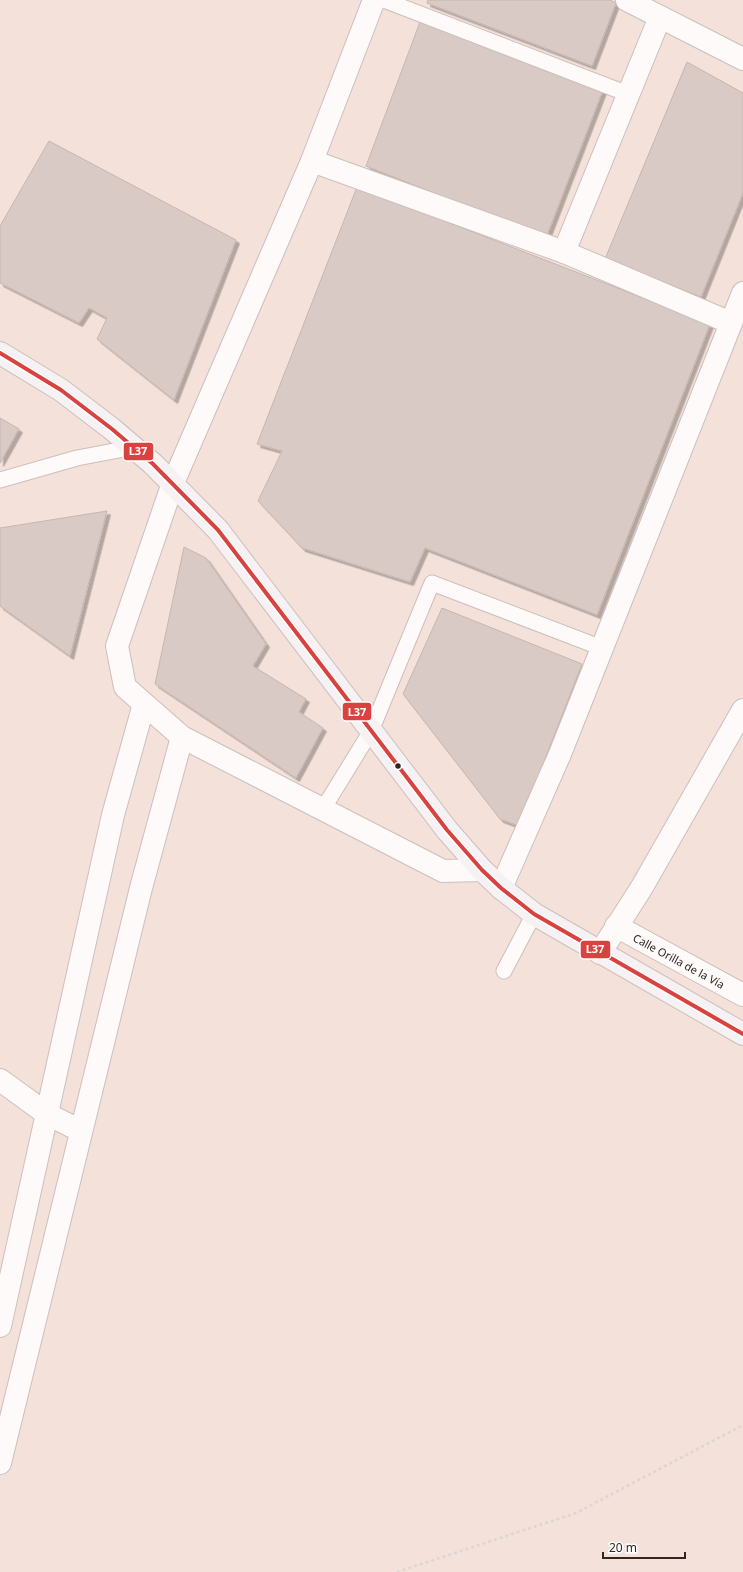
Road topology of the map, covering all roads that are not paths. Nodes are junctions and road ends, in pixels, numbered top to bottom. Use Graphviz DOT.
graph roads {
  1 [pos="374,0"];
  2 [pos="384,0"];
  3 [pos="627,0"];
  4 [pos="660,18"];
  5 [pos="743,59"];
  6 [pos="628,94"];
  7 [pos="312,161"];
  8 [pos="564,252"];
  9 [pos="743,293"];
  10 [pos="731,323"];
  11 [pos="0,353"];
  12 [pos="135,447"];
  13 [pos="0,480"];
  14 [pos="173,483"];
  15 [pos="602,648"];
  16 [pos="144,704"];
  17 [pos="743,710"];
  18 [pos="371,731"];
  19 [pos="182,737"];
  20 [pos="323,809"];
  21 [pos="482,870"];
  22 [pos="501,888"];
  23 [pos="534,914"];
  24 [pos="616,926"];
  25 [pos="600,953"];
  26 [pos="504,971"];
  27 [pos="743,994"];
  28 [pos="743,1034"];
  29 [pos="0,1080"];
  30 [pos="47,1114"];
  31 [pos="81,1132"];
  32 [pos="0,1326"];
  33 [pos="0,1463"];
  1 -- 7 [label="street"];
  2 -- 6 [label="lane"];
  3 -- 4 [label="street"];
  4 -- 5 [label="street"];
  4 -- 6 [label="street"];
  6 -- 8 [label="street"];
  7 -- 8 [label="street"];
  7 -- 14 [label="street"];
  8 -- 10 [label="street"];
  9 -- 10 [label="street"];
  10 -- 15 [label="street"];
  11 -- 12 [label="main road"];
  12 -- 13 [label="lane"];
  12 -- 14 [label="main road"];
  14 -- 16 [label="street"];
  14 -- 18 [label="main road"];
  15 -- 18 [label="lane"];
  15 -- 22 [label="street"];
  16 -- 19 [label="street"];
  16 -- 30 [label="street"];
  17 -- 24 [label="street"];
  18 -- 20 [label="lane"];
  18 -- 21 [label="main road"];
  19 -- 20 [label="street"];
  19 -- 31 [label="street"];
  20 -- 21 [label="street"];
  21 -- 22 [label="main road"];
  22 -- 23 [label="main road"];
  23 -- 25 [label="main road"];
  23 -- 26 [label="lane"];
  24 -- 25 [label="street"];
  24 -- 27 [label="street, Calle Orilla de la Vía"];
  25 -- 28 [label="main road"];
  29 -- 30 [label="street"];
  30 -- 31 [label="street"];
  30 -- 32 [label="street"];
  31 -- 33 [label="street"];
}
